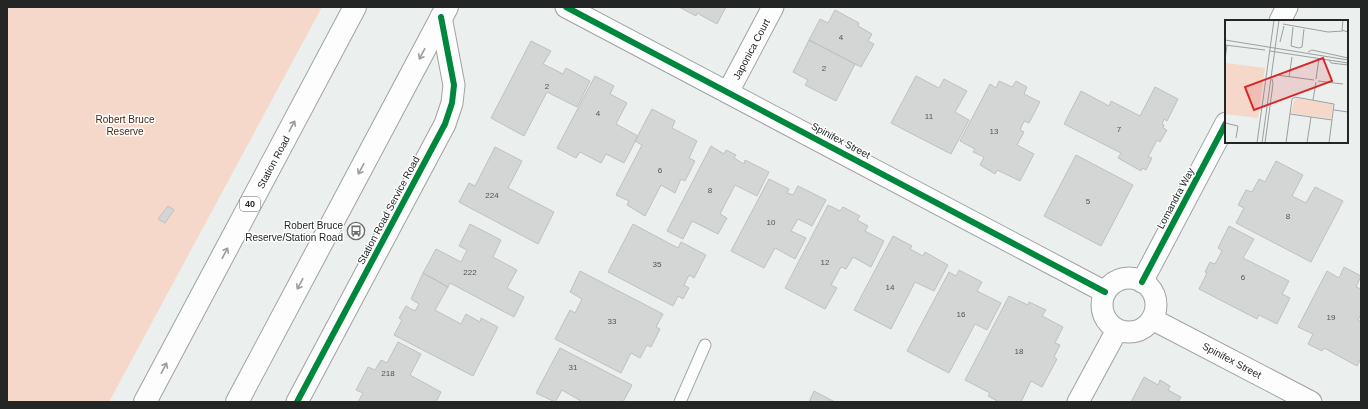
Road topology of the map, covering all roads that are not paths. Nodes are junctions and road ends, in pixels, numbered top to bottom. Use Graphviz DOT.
graph roads {
  1 [pos="356,7"];
  2 [pos="566,7"];
  3 [pos="773,7"];
  4 [pos="1287,7"];
  5 [pos="444,12"];
  6 [pos="1280,20"];
  7 [pos="728,92"];
  8 [pos="1225,125"];
  9 [pos="1142,282"];
  10 [pos="1105,292"];
  11 [pos="1152,318"];
  12 [pos="1117,330"];
  13 [pos="705,345"];
  14 [pos="145,402"];
  15 [pos="237,402"];
  16 [pos="298,402"];
  17 [pos="680,402"];
  18 [pos="1078,402"];
  19 [pos="1311,402"];
  14 -- 1 [label="main road, Station Road / 40, one-way"];
  2 -- 7 [label="street, Spinifex Street"];
  3 -- 7 [label="street, Japonica Court"];
  4 -- 6 [label="street"];
  5 -- 15 [label="main road, one-way"];
  5 -- 16 [label="street, Station Road Service Road"];
  7 -- 10 [label="street, Spinifex Street"];
  8 -- 9 [label="street, Lomandra Way"];
  9 -- 10 [label="street"];
  9 -- 11 [label="street"];
  10 -- 12 [label="street"];
  11 -- 12 [label="street"];
  11 -- 19 [label="street, Spinifex Street"];
  12 -- 18 [label="street"];
  13 -- 17 [label="lane"];
}
